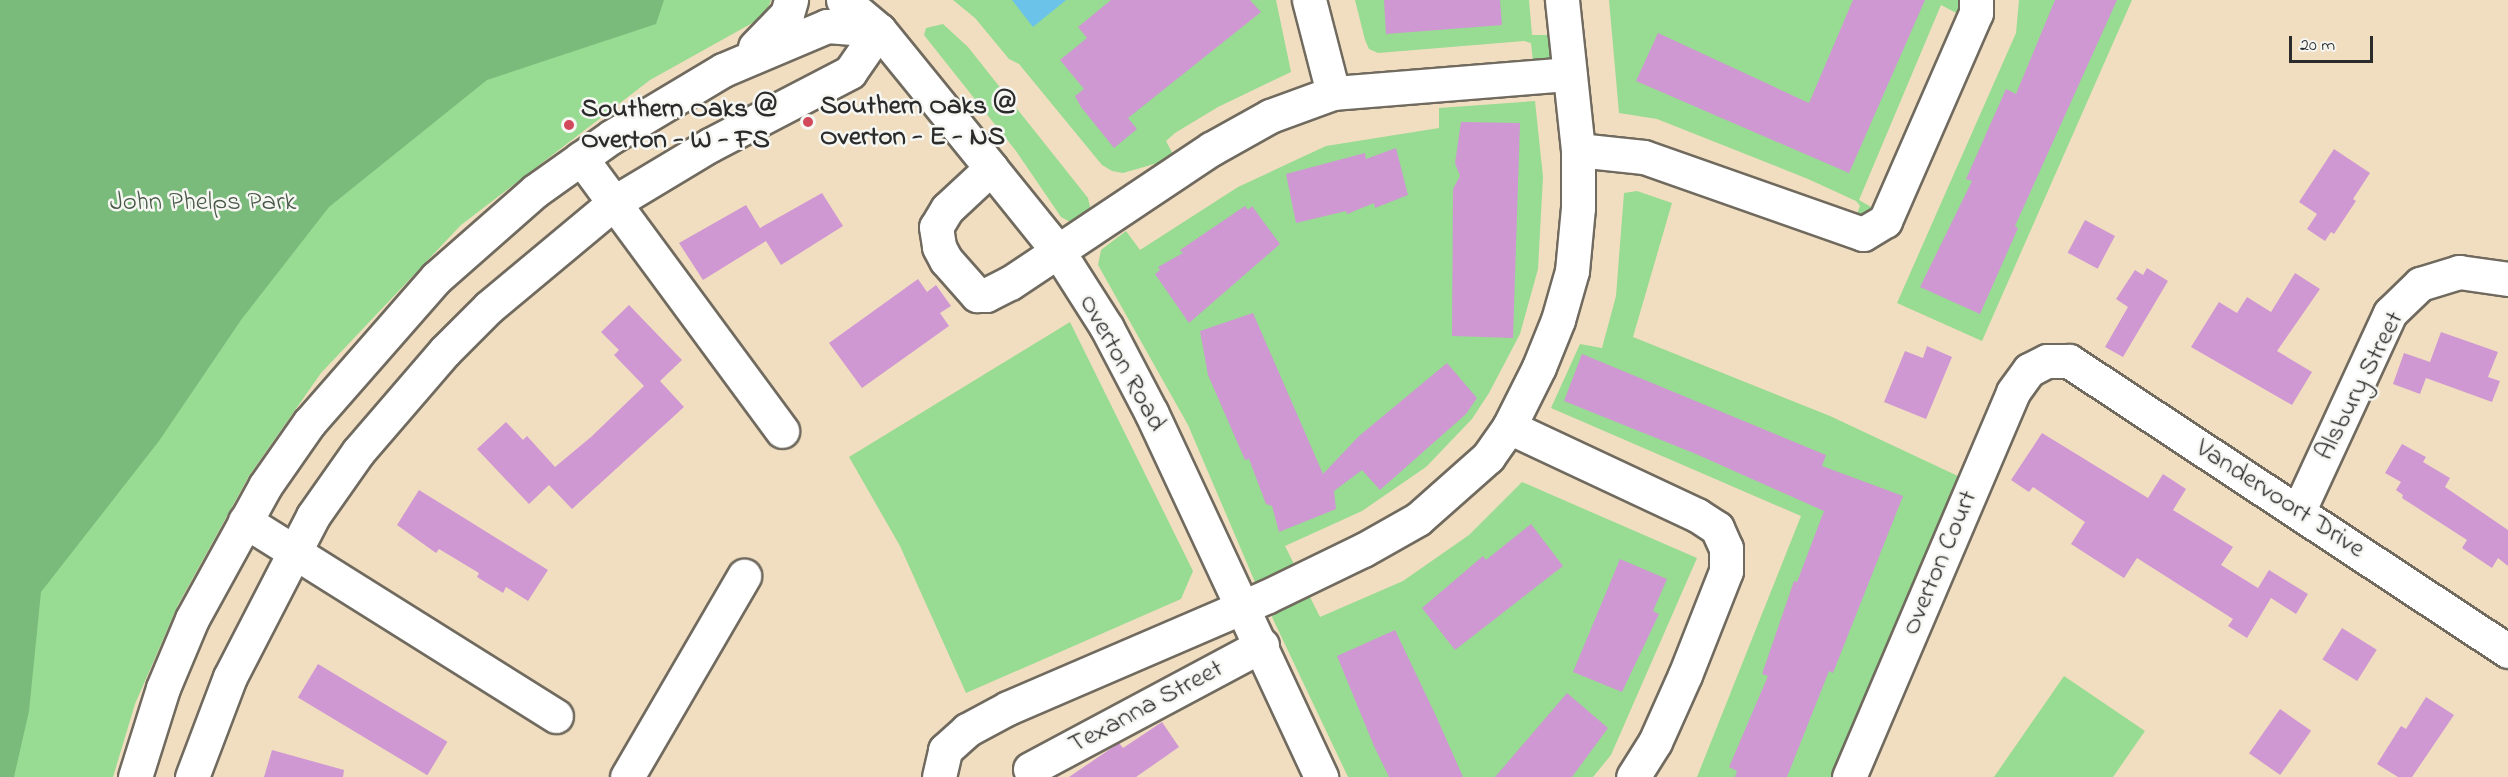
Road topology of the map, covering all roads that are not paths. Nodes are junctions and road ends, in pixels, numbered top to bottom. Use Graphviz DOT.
graph roads {
  1 [pos="791,0"];
  2 [pos="843,0"];
  3 [pos="864,0"];
  4 [pos="1309,0"];
  5 [pos="1563,0"];
  6 [pos="1976,0"];
  7 [pos="879,30"];
  8 [pos="723,70"];
  9 [pos="1569,74"];
  10 [pos="1333,93"];
  11 [pos="1578,150"];
  12 [pos="581,158"];
  13 [pos="991,168"];
  14 [pos="615,202"];
  15 [pos="1058,251"];
  16 [pos="2508,279"];
  17 [pos="2047,361"];
  18 [pos="1509,427"];
  19 [pos="782,431"];
  20 [pos="2300,510"];
  21 [pos="244,521"];
  22 [pos="294,552"];
  23 [pos="744,576"];
  24 [pos="1243,606"];
  25 [pos="1262,645"];
  26 [pos="2508,651"];
  27 [pos="556,716"];
  28 [pos="1030,769"];
  29 [pos="135,777"];
  30 [pos="192,777"];
  31 [pos="627,777"];
  32 [pos="939,777"];
  33 [pos="1321,777"];
  34 [pos="1633,777"];
  35 [pos="1849,777"];
  1 -- 8 [label="street"];
  2 -- 7 [label="street, Overton Road"];
  3 -- 7 [label="street"];
  4 -- 10 [label="street"];
  5 -- 9 [label="street"];
  6 -- 11 [label="street"];
  7 -- 8 [label="street"];
  7 -- 13 [label="street, Overton Road"];
  7 -- 14 [label="street"];
  8 -- 12 [label="street"];
  9 -- 10 [label="street"];
  9 -- 11 [label="street"];
  10 -- 15 [label="street"];
  11 -- 18 [label="street"];
  12 -- 14 [label="street"];
  12 -- 21 [label="street"];
  13 -- 15 [label="street, Overton Road"];
  13 -- 15 [label="street"];
  14 -- 19 [label="street"];
  14 -- 22 [label="street"];
  15 -- 24 [label="street, Overton Road"];
  16 -- 20 [label="street, Alsbury Street"];
  17 -- 20 [label="street, Vandervoort Drive"];
  17 -- 35 [label="street, Overton Court"];
  18 -- 24 [label="street"];
  18 -- 34 [label="street"];
  20 -- 26 [label="street, Vandervoort Drive"];
  21 -- 22 [label="street"];
  21 -- 29 [label="street"];
  22 -- 27 [label="street"];
  22 -- 30 [label="street"];
  23 -- 31 [label="street"];
  24 -- 25 [label="street, Overton Road"];
  24 -- 32 [label="street"];
  25 -- 28 [label="street, Texanna Street"];
  25 -- 33 [label="street, Overton Road"];
}
